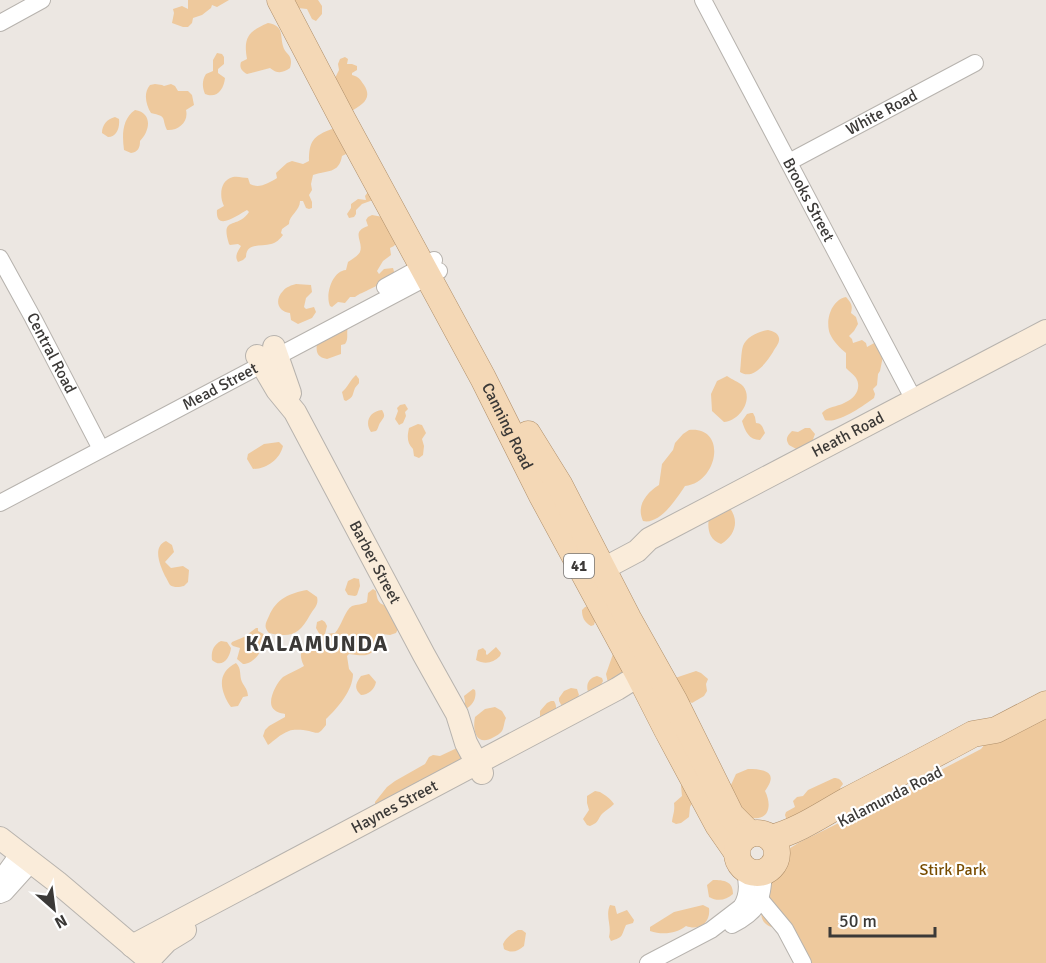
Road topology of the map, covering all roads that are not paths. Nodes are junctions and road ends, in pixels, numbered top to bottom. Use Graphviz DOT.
graph roads {
  1 [pos="42,0"];
  2 [pos="280,0"];
  3 [pos="296,0"];
  4 [pos="703,0"];
  5 [pos="0,23"];
  6 [pos="975,63"];
  7 [pos="789,162"];
  8 [pos="0,258"];
  9 [pos="431,268"];
  10 [pos="1046,331"];
  11 [pos="267,356"];
  12 [pos="914,400"];
  13 [pos="98,445"];
  14 [pos="0,492"];
  15 [pos="0,503"];
  16 [pos="592,567"];
  17 [pos="650,676"];
  18 [pos="1046,704"];
  19 [pos="485,764"];
  20 [pos="0,838"];
  21 [pos="757,853"];
  22 [pos="25,858"];
  23 [pos="0,879"];
  24 [pos="0,896"];
  25 [pos="760,899"];
  26 [pos="711,930"];
  27 [pos="145,956"];
  28 [pos="648,963"];
  29 [pos="803,963"];
  1 -- 5 [label="street"];
  2 -- 9 [label="main road, Canning Road / 41"];
  3 -- 9 [label="main road, Canning Road / 41"];
  4 -- 7 [label="street, Brooks Street"];
  6 -- 7 [label="street, White Road"];
  7 -- 12 [label="street, Brooks Street"];
  8 -- 13 [label="street, Central Road"];
  9 -- 11 [label="street, Mead Street"];
  9 -- 16 [label="main road, Canning Road / 41"];
  10 -- 12 [label="street, Heath Road"];
  11 -- 13 [label="street, Mead Street"];
  11 -- 19 [label="street, Barber Street"];
  12 -- 16 [label="street, Heath Road"];
  13 -- 14 [label="street, Mead Street"];
  13 -- 15 [label="street, Mead Street"];
  16 -- 17 [label="main road, Canning Road / 41"];
  17 -- 19 [label="street, Haynes Street"];
  17 -- 21 [label="main road, Canning Road / 41"];
  18 -- 21 [label="main road, Kalamunda Road"];
  19 -- 27 [label="street, Haynes Street"];
  20 -- 22 [label="street"];
  21 -- 25 [label="street"];
  21 -- 26 [label="street"];
  22 -- 23 [label="street"];
  22 -- 24 [label="street"];
  22 -- 27 [label="street"];
  25 -- 26 [label="street"];
  25 -- 29 [label="street"];
  26 -- 28 [label="street"];
}
